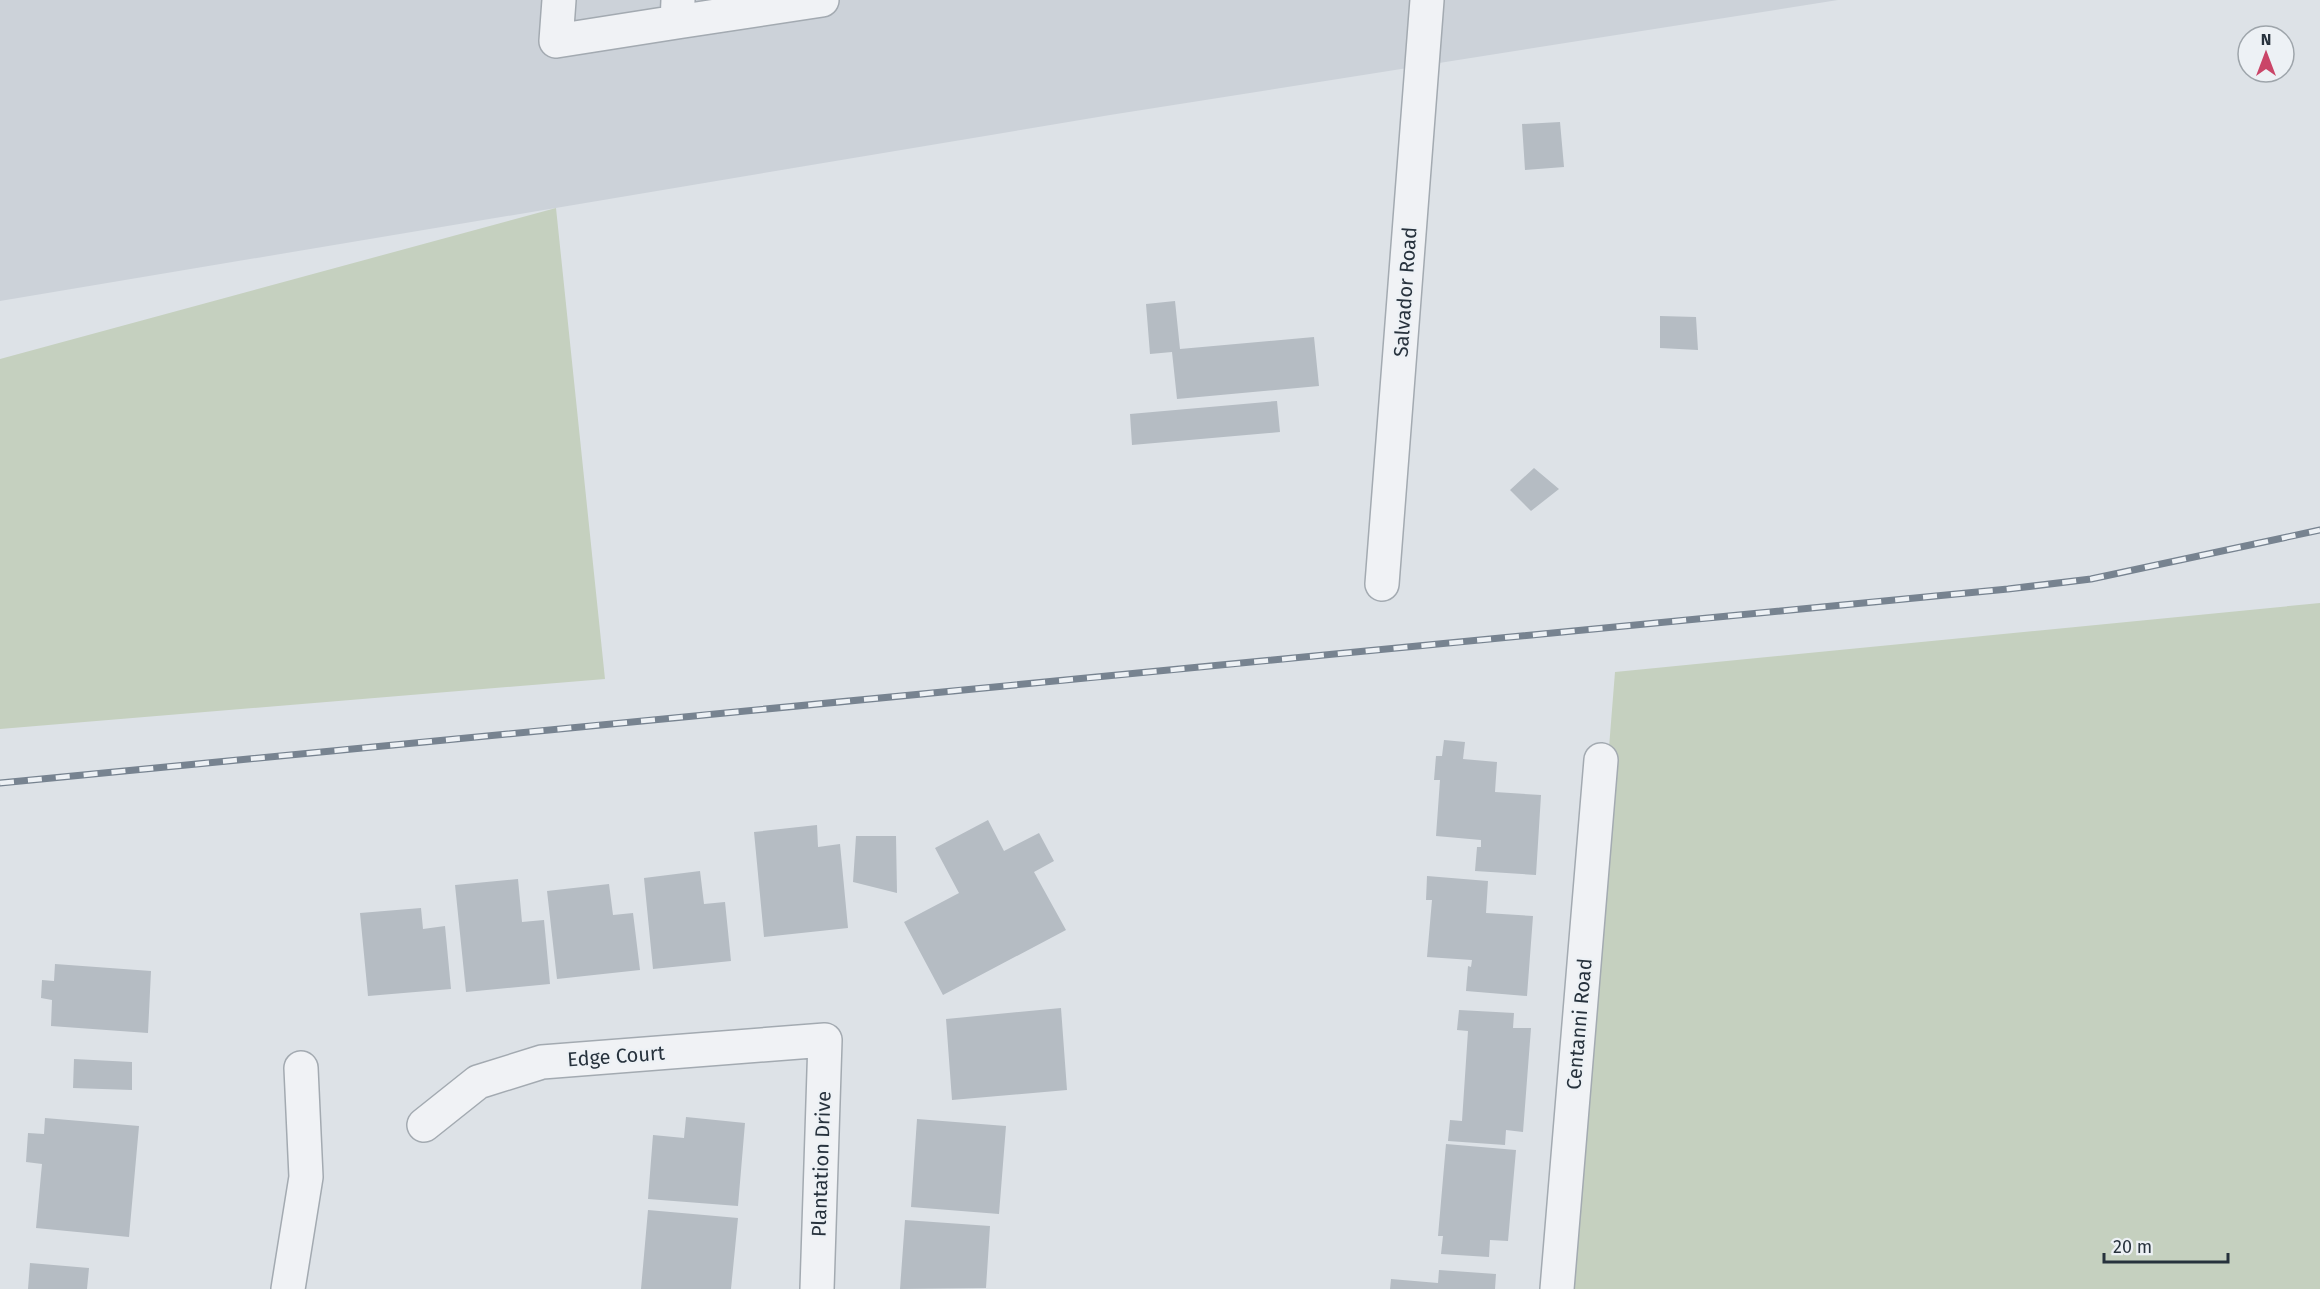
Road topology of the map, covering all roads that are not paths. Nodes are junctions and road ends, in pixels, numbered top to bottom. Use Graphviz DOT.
graph roads {
  1 [pos="559,0"];
  2 [pos="822,0"];
  3 [pos="1427,0"];
  4 [pos="677,11"];
  5 [pos="1382,584"];
  6 [pos="1601,760"];
  7 [pos="825,1040"];
  8 [pos="301,1068"];
  9 [pos="424,1125"];
  10 [pos="288,1289"];
  11 [pos="817,1289"];
  12 [pos="1557,1289"];
  1 -- 4 [label="street"];
  2 -- 4 [label="street"];
  3 -- 5 [label="street, Salvador Road"];
  6 -- 12 [label="street, Centanni Road"];
  7 -- 9 [label="street, Edge Court"];
  7 -- 11 [label="street, Plantation Drive"];
  8 -- 10 [label="street"];
}
